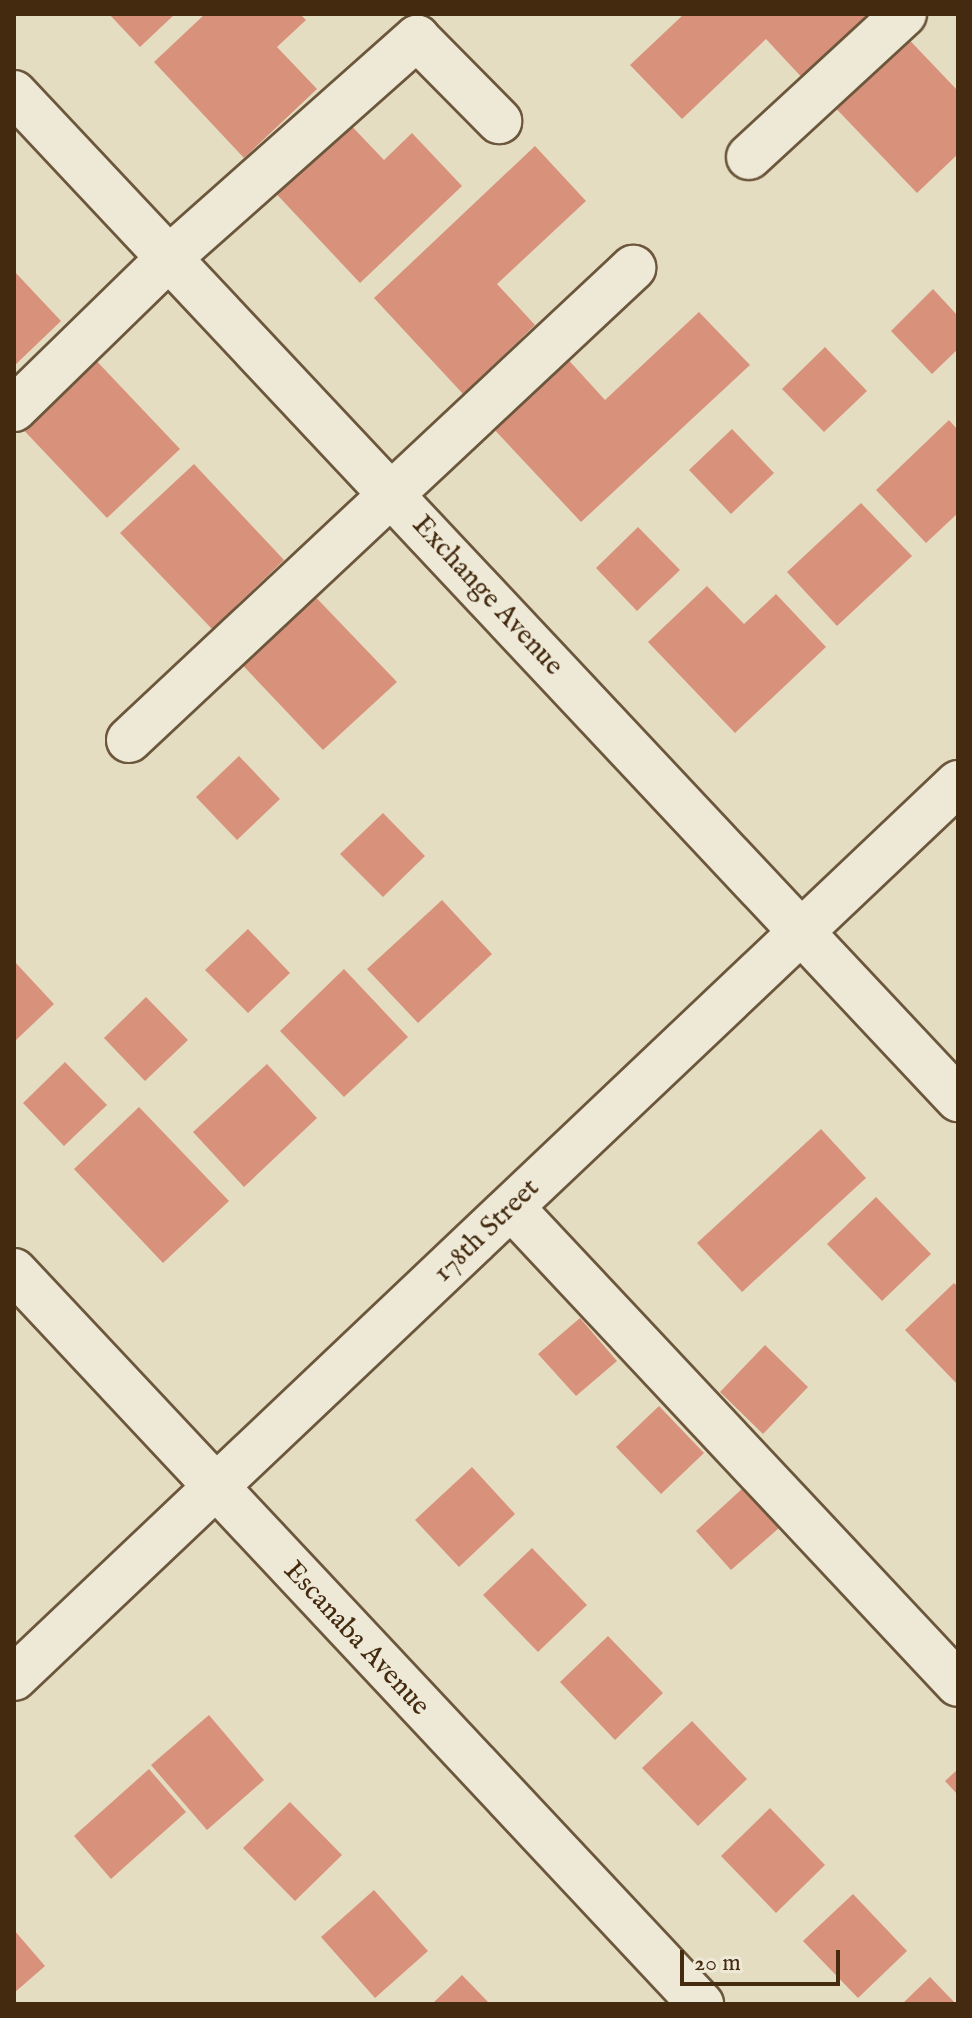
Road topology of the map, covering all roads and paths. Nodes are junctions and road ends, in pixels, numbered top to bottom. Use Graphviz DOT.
graph roads {
  1 [pos="904,14"];
  2 [pos="406,26"];
  3 [pos="14,93"];
  4 [pos="499,121"];
  5 [pos="749,157"];
  6 [pos="169,258"];
  7 [pos="633,268"];
  8 [pos="14,409"];
  9 [pos="390,492"];
  10 [pos="129,740"];
  11 [pos="958,783"];
  12 [pos="799,930"];
  13 [pos="958,1099"];
  14 [pos="512,1208"];
  15 [pos="14,1271"];
  16 [pos="215,1489"];
  17 [pos="14,1678"];
  18 [pos="958,1684"];
  19 [pos="701,2004"];
  1 -- 5 [label="street"];
  2 -- 4 [label="street"];
  2 -- 6 [label="street"];
  3 -- 6 [label="street, Exchange Avenue"];
  6 -- 8 [label="street"];
  6 -- 9 [label="street, Exchange Avenue"];
  7 -- 9 [label="street"];
  9 -- 10 [label="street"];
  9 -- 12 [label="street, Exchange Avenue"];
  11 -- 12 [label="street, 178th Street"];
  12 -- 13 [label="street, Exchange Avenue"];
  12 -- 14 [label="street, 178th Street"];
  14 -- 16 [label="street, 178th Street"];
  14 -- 18 [label="street"];
  15 -- 16 [label="street, Escanaba Avenue"];
  16 -- 17 [label="street, 178th Street"];
  16 -- 19 [label="street, Escanaba Avenue"];
}
